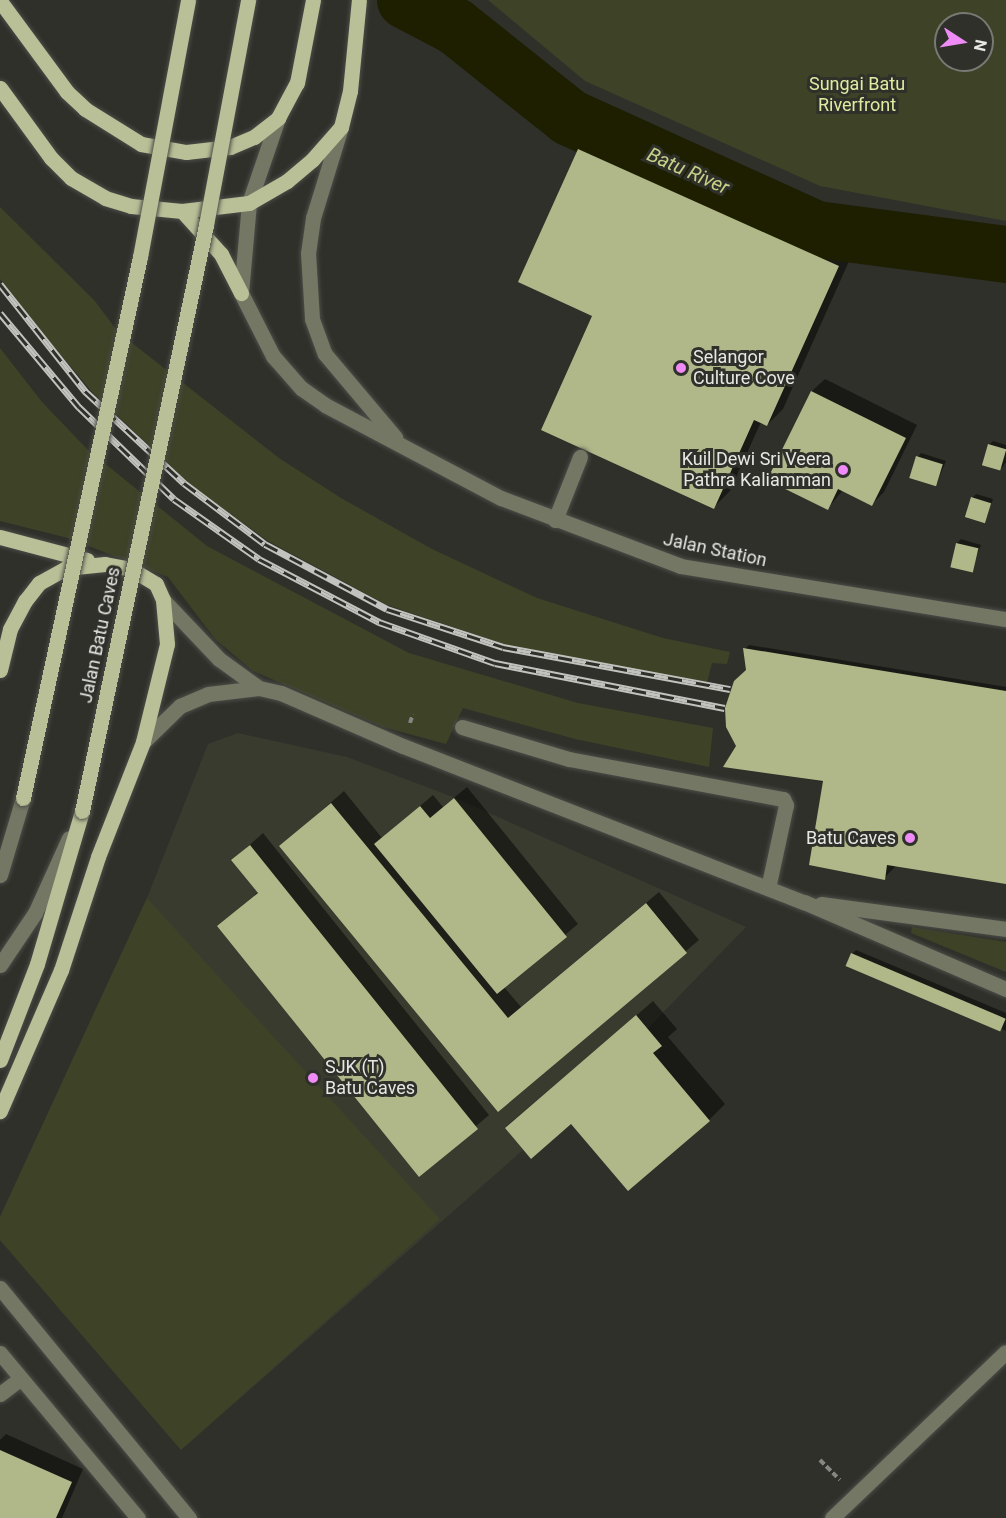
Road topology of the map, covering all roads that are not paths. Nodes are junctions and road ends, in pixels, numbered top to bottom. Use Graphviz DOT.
graph roads {
  1 [pos="188,0"];
  2 [pos="248,0"];
  3 [pos="314,0"];
  4 [pos="358,0"];
  5 [pos="0,1"];
  6 [pos="0,88"];
  7 [pos="278,118"];
  8 [pos="341,126"];
  9 [pos="249,203"];
  10 [pos="182,211"];
  11 [pos="241,293"];
  12 [pos="401,444"];
  13 [pos="580,457"];
  14 [pos="555,520"];
  15 [pos="0,537"];
  16 [pos="105,564"];
  17 [pos="163,600"];
  18 [pos="1006,618"];
  19 [pos="0,670"];
  20 [pos="259,688"];
  21 [pos="462,727"];
  22 [pos="143,742"];
  23 [pos="23,798"];
  24 [pos="82,811"];
  25 [pos="0,875"];
  26 [pos="768,888"];
  27 [pos="804,902"];
  28 [pos="1006,929"];
  29 [pos="0,965"];
  30 [pos="1006,989"];
  31 [pos="0,1060"];
  32 [pos="0,1111"];
  33 [pos="0,1288"];
  34 [pos="1006,1352"];
  35 [pos="0,1353"];
  36 [pos="21,1378"];
  37 [pos="0,1394"];
  38 [pos="138,1518"];
  39 [pos="189,1518"];
  40 [pos="832,1518"];
  1 -- 23 [label="main road, bridge"];
  2 -- 24 [label="main road, Jalan Batu Caves, bridge"];
  3 -- 7 [label="main road"];
  4 -- 8 [label="main road"];
  5 -- 7 [label="main road"];
  6 -- 10 [label="main road"];
  7 -- 9 [label="street"];
  8 -- 9 [label="main road"];
  8 -- 12 [label="street, Jalan Station"];
  9 -- 10 [label="main road"];
  9 -- 11 [label="street"];
  10 -- 11 [label="main road"];
  11 -- 12 [label="street, Jalan Station"];
  12 -- 14 [label="street, Jalan Station"];
  13 -- 14 [label="street"];
  14 -- 18 [label="street, Jalan Station"];
  15 -- 16 [label="main road"];
  16 -- 17 [label="main road"];
  16 -- 19 [label="main road"];
  17 -- 20 [label="street"];
  17 -- 22 [label="main road"];
  20 -- 22 [label="street"];
  20 -- 26 [label="street"];
  21 -- 26 [label="street"];
  22 -- 32 [label="main road"];
  23 -- 25 [label="street"];
  24 -- 29 [label="street"];
  24 -- 31 [label="main road, Jalan Batu Caves"];
  26 -- 27 [label="street"];
  27 -- 28 [label="street"];
  27 -- 30 [label="street"];
  33 -- 39 [label="street"];
  34 -- 40 [label="street"];
  35 -- 36 [label="street"];
  36 -- 37 [label="street"];
  36 -- 38 [label="street"];
}
